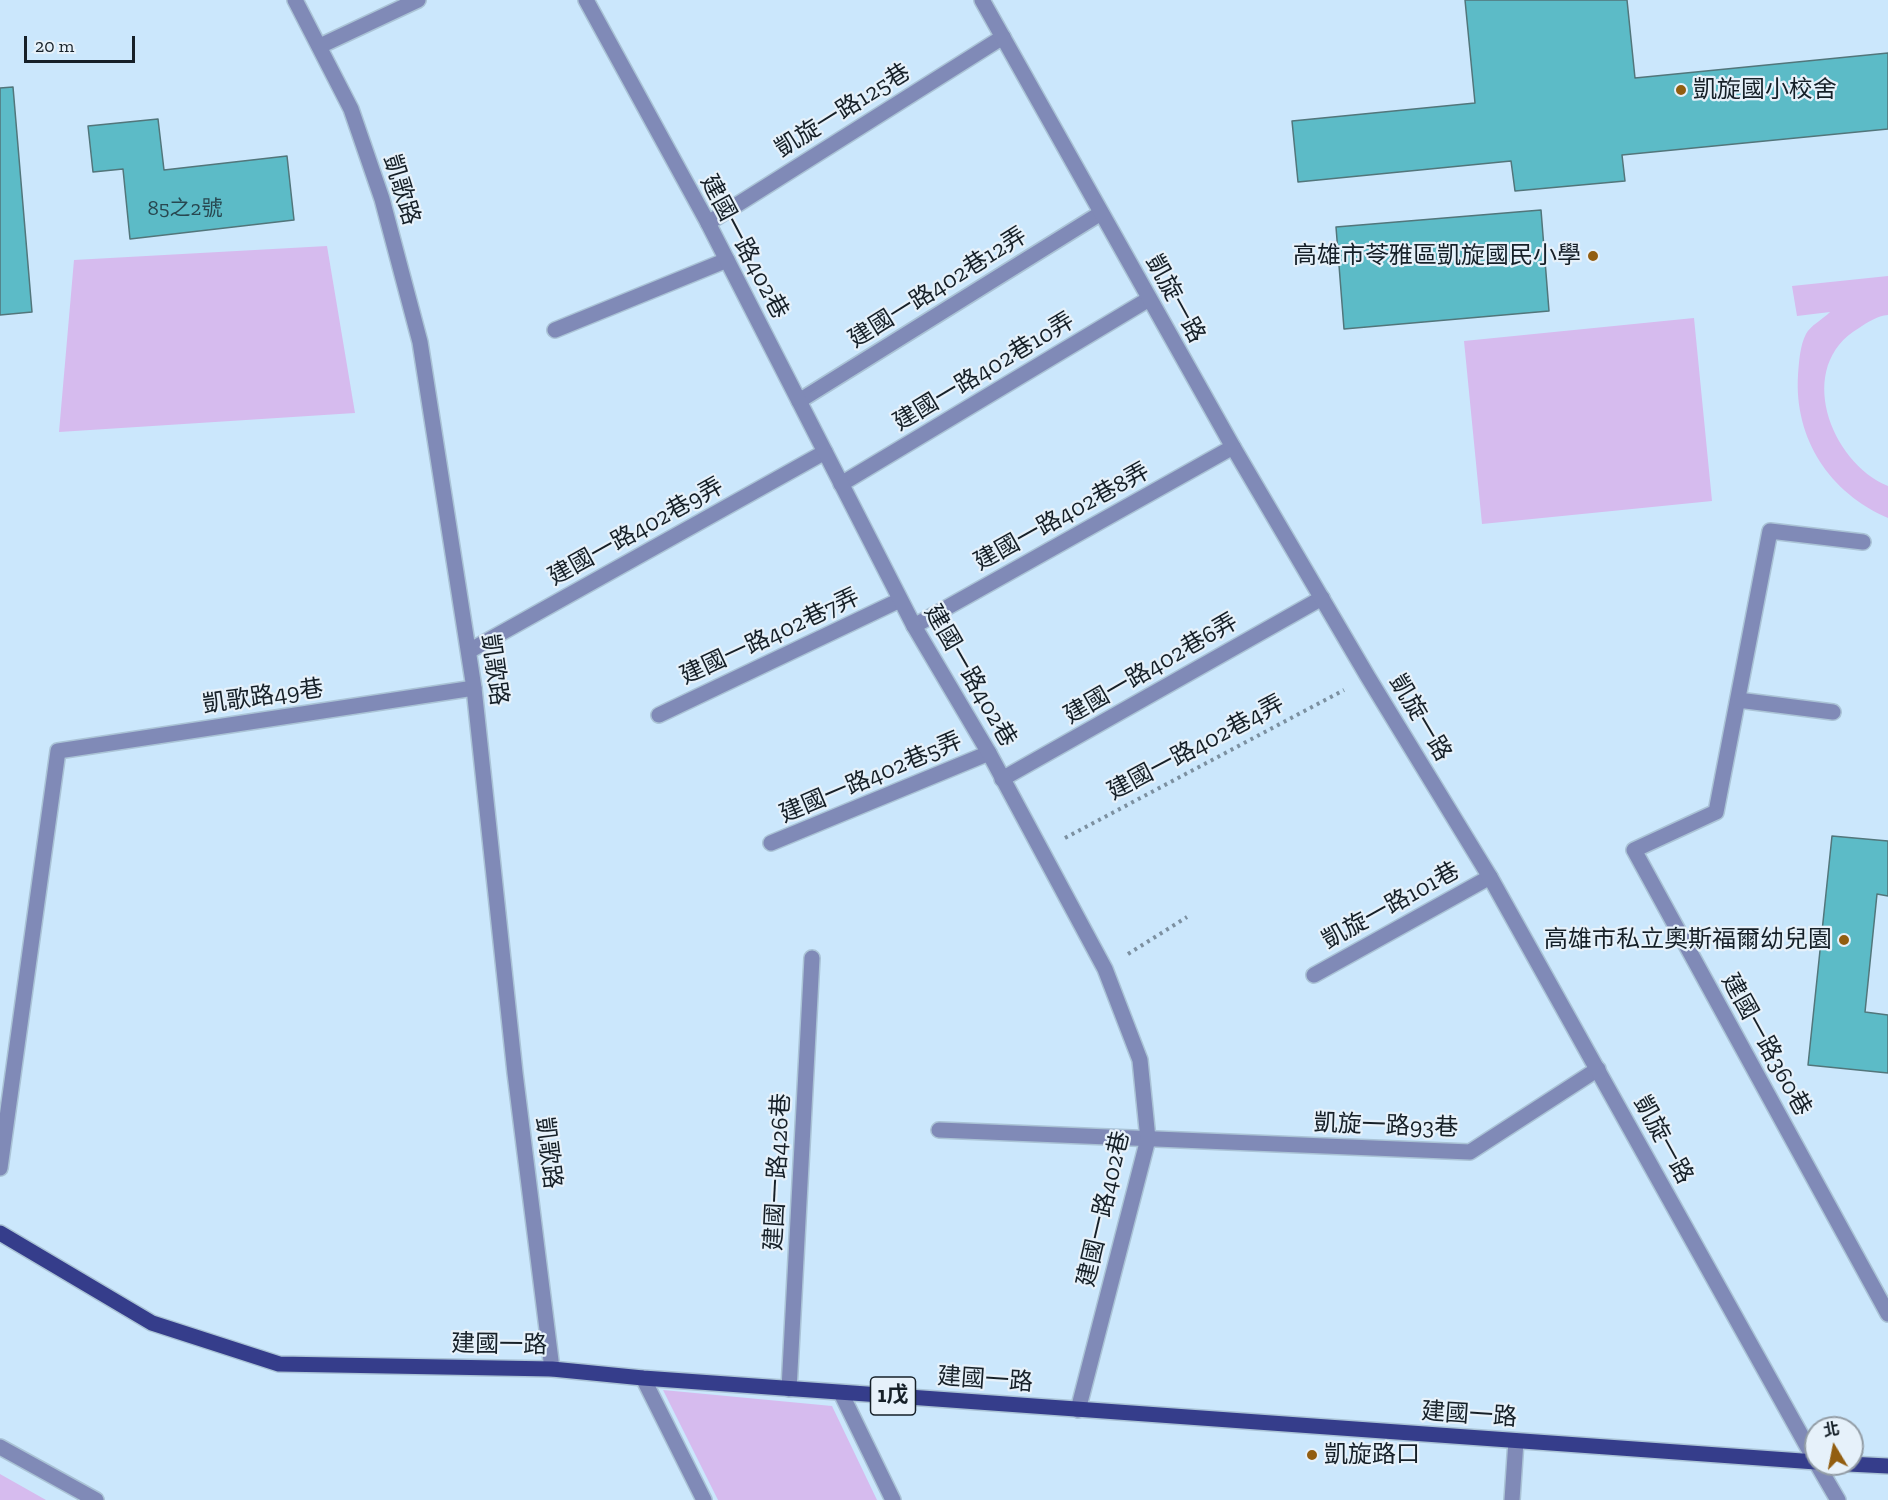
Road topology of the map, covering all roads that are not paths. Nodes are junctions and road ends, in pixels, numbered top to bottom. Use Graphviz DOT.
graph roads {
  1 [pos="295,0"];
  2 [pos="418,0"];
  3 [pos="586,0"];
  4 [pos="982,0"];
  5 [pos="1003,38"];
  6 [pos="320,46"];
  7 [pos="1101,213"];
  8 [pos="708,223"];
  9 [pos="727,260"];
  10 [pos="1149,299"];
  11 [pos="555,330"];
  12 [pos="799,401"];
  13 [pos="1233,447"];
  14 [pos="825,452"];
  15 [pos="842,484"];
  16 [pos="1863,542"];
  17 [pos="1322,598"];
  18 [pos="900,600"];
  19 [pos="914,626"];
  20 [pos="469,651"];
  21 [pos="474,688"];
  22 [pos="1738,700"];
  23 [pos="1833,712"];
  24 [pos="659,715"];
  25 [pos="989,753"];
  26 [pos="1002,779"];
  27 [pos="771,843"];
  28 [pos="1490,877"];
  29 [pos="812,958"];
  30 [pos="1314,975"];
  31 [pos="1598,1069"];
  32 [pos="939,1130"];
  33 [pos="1148,1139"];
  34 [pos="0,1168"];
  35 [pos="0,1233"];
  36 [pos="1888,1314"];
  37 [pos="552,1369"];
  38 [pos="643,1378"];
  39 [pos="789,1389"];
  40 [pos="841,1393"];
  41 [pos="1078,1410"];
  42 [pos="1516,1441"];
  43 [pos="1804,1441"];
  44 [pos="0,1447"];
  45 [pos="1804,1462"];
  46 [pos="1864,1465"];
  47 [pos="1888,1466"];
  48 [pos="1824,1476"];
  49 [pos="96,1500"];
  50 [pos="704,1500"];
  51 [pos="893,1500"];
  52 [pos="1512,1500"];
  53 [pos="1838,1500"];
  1 -- 6 [label="street, 凱歌路"];
  2 -- 6 [label="street"];
  3 -- 8 [label="street, 建國一路402巷"];
  4 -- 5 [label="street, 凱旋一路"];
  5 -- 7 [label="street, 凱旋一路"];
  5 -- 8 [label="street, 凱旋一路125巷"];
  6 -- 20 [label="street, 凱歌路"];
  7 -- 10 [label="street, 凱旋一路"];
  7 -- 12 [label="street, 建國一路402巷12弄"];
  8 -- 9 [label="street, 建國一路402巷"];
  9 -- 11 [label="street"];
  9 -- 12 [label="street, 建國一路402巷"];
  10 -- 13 [label="street, 凱旋一路"];
  10 -- 15 [label="street, 建國一路402巷10弄"];
  12 -- 14 [label="street, 建國一路402巷"];
  13 -- 17 [label="street, 凱旋一路"];
  13 -- 19 [label="street, 建國一路402巷8弄"];
  14 -- 15 [label="street, 建國一路402巷"];
  14 -- 20 [label="street, 建國一路402巷9弄"];
  15 -- 18 [label="street, 建國一路402巷"];
  16 -- 22 [label="street, 建國一路360巷"];
  17 -- 26 [label="street, 建國一路402巷6弄"];
  17 -- 28 [label="street, 凱旋一路"];
  18 -- 19 [label="street, 建國一路402巷"];
  18 -- 24 [label="street, 建國一路402巷7弄"];
  19 -- 25 [label="street, 建國一路402巷"];
  20 -- 21 [label="street, 凱歌路"];
  21 -- 34 [label="street, 凱歌路49巷"];
  21 -- 37 [label="street, 凱歌路"];
  22 -- 23 [label="street"];
  22 -- 36 [label="street, 建國一路360巷"];
  25 -- 26 [label="street, 建國一路402巷"];
  25 -- 27 [label="street, 建國一路402巷5弄"];
  26 -- 33 [label="street, 建國一路402巷"];
  28 -- 30 [label="street, 凱旋一路101巷"];
  28 -- 31 [label="street, 凱旋一路"];
  29 -- 39 [label="street, 建國一路426巷"];
  31 -- 33 [label="street, 凱旋一路93巷"];
  31 -- 43 [label="street, 凱旋一路"];
  32 -- 33 [label="street, 凱旋一路93巷"];
  33 -- 41 [label="street, 建國一路402巷"];
  35 -- 37 [label="main road, 建國一路 / 1戊"];
  37 -- 38 [label="main road, 建國一路 / 1戊"];
  38 -- 39 [label="main road, 建國一路 / 1戊"];
  38 -- 50 [label="street"];
  39 -- 40 [label="main road, 建國一路 / 1戊"];
  40 -- 41 [label="main road, 建國一路 / 1戊"];
  40 -- 51 [label="street"];
  41 -- 42 [label="main road, 建國一路 / 1戊"];
  42 -- 45 [label="main road, 建國一路 / 1戊"];
  42 -- 52 [label="street"];
  44 -- 49 [label="street"];
  46 -- 47 [label="main road"];
  48 -- 53 [label="street, 凱旋一路"];
}
